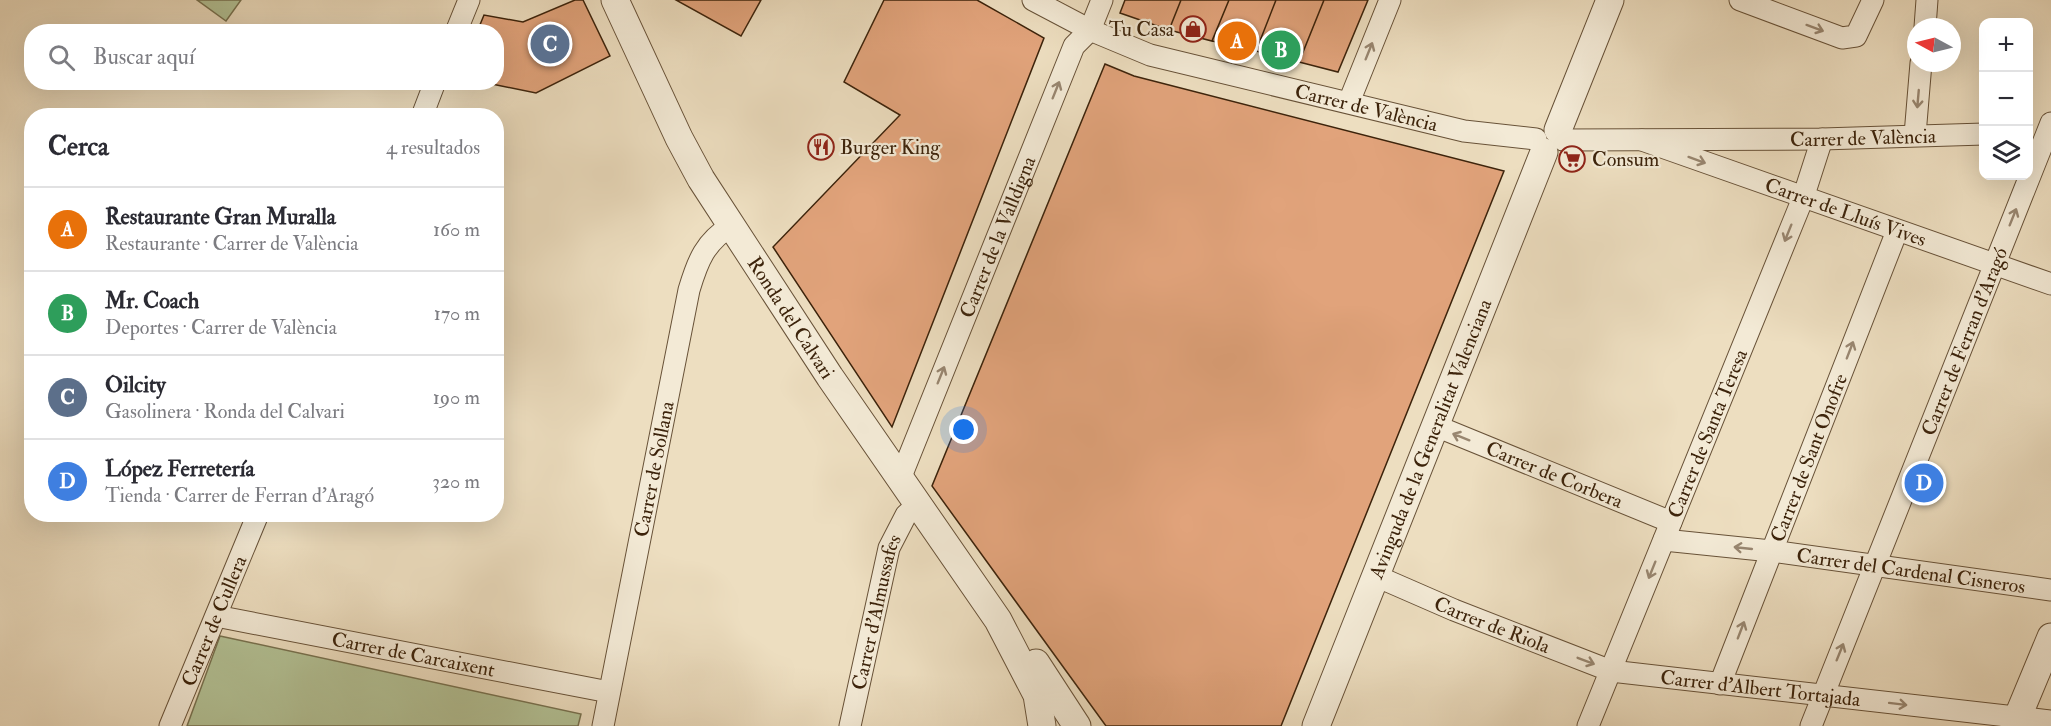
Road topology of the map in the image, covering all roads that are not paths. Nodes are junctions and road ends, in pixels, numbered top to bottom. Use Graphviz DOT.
graph roads {
  1 [pos="469,0"];
  2 [pos="615,0"];
  3 [pos="1033,0"];
  4 [pos="1102,0"];
  5 [pos="1390,0"];
  6 [pos="1594,0"];
  7 [pos="1610,0"];
  8 [pos="1740,0"];
  9 [pos="1873,0"];
  10 [pos="1927,0"];
  11 [pos="1926,18"];
  12 [pos="459,24"];
  13 [pos="1090,30"];
  14 [pos="1920,72"];
  15 [pos="432,90"];
  16 [pos="1349,102"];
  17 [pos="425,108"];
  18 [pos="2044,131"];
  19 [pos="1979,134"];
  20 [pos="1915,135"];
  21 [pos="1549,137"];
  22 [pos="1822,139"];
  23 [pos="1642,140"];
  24 [pos="1803,198"];
  25 [pos="732,225"];
  26 [pos="1897,231"];
  27 [pos="1994,265"];
  28 [pos="2051,284"];
  29 [pos="1436,426"];
  30 [pos="900,479"];
  31 [pos="917,505"];
  32 [pos="255,522"];
  33 [pos="1668,531"];
  34 [pos="1771,551"];
  35 [pos="1875,566"];
  36 [pos="1376,576"];
  37 [pos="2051,590"];
  38 [pos="216,616"];
  39 [pos="998,620"];
  40 [pos="2051,637"];
  41 [pos="1611,670"];
  42 [pos="1720,684"];
  43 [pos="609,692"];
  44 [pos="1823,695"];
  45 [pos="2051,721"];
  46 [pos="2016,722"];
  47 [pos="171,726"];
  48 [pos="603,726"];
  49 [pos="850,726"];
  50 [pos="1042,726"];
  51 [pos="1077,726"];
  52 [pos="1316,726"];
  53 [pos="1588,726"];
  54 [pos="1811,726"];
  1 -- 12 [label="street"];
  2 -- 25 [label="street, Ronda del Calvari"];
  3 -- 13 [label="street, Carrer de València"];
  4 -- 13 [label="street, Carrer de la Valldigna"];
  16 -- 5 [label="street, one-way"];
  6 -- 21 [label="street, Avinguda de la Generalitat Valenciana"];
  7 -- 21 [label="street, Avinguda de la Generalitat Valenciana"];
  8 -- 9 [label="street, one-way"];
  10 -- 11 [label="street"];
  13 -- 16 [label="street, Carrer de València"];
  30 -- 13 [label="street, Carrer de la Valldigna, one-way"];
  14 -- 20 [label="street, one-way"];
  15 -- 17 [label="street"];
  16 -- 21 [label="street, Carrer de València"];
  27 -- 18 [label="street, Carrer de Ferran d'Aragó, one-way"];
  19 -- 20 [label="street, Carrer de València"];
  20 -- 22 [label="street, Carrer de València"];
  21 -- 23 [label="street, Carrer de València"];
  21 -- 29 [label="street, Avinguda de la Generalitat Valenciana"];
  22 -- 23 [label="street, Carrer de València"];
  22 -- 24 [label="street, Carrer de Santa Teresa"];
  23 -- 24 [label="street, Carrer de Lluís Vives, one-way"];
  24 -- 26 [label="street, Carrer de Lluís Vives"];
  24 -- 33 [label="street, Carrer de Santa Teresa, one-way"];
  25 -- 30 [label="street, Ronda del Calvari"];
  25 -- 43 [label="street, Carrer de Sollana"];
  26 -- 27 [label="street, Carrer de Lluís Vives"];
  34 -- 26 [label="street, Carrer de Sant Onofre, one-way"];
  27 -- 28 [label="street, Carrer de Lluís Vives"];
  27 -- 35 [label="street, Carrer de Ferran d'Aragó"];
  33 -- 29 [label="street, Carrer de Corbera, one-way"];
  29 -- 36 [label="street, Avinguda de la Generalitat Valenciana"];
  30 -- 31 [label="street, Ronda del Calvari"];
  31 -- 39 [label="street, Ronda del Calvari"];
  31 -- 49 [label="street, Carrer d'Almussafes"];
  32 -- 38 [label="street, Carrer de Cullera"];
  34 -- 33 [label="street, Carrer del Cardenal Cisneros, one-way"];
  33 -- 41 [label="street, Carrer de Santa Teresa, one-way"];
  34 -- 35 [label="street, Carrer del Cardenal Cisneros"];
  42 -- 34 [label="street, Carrer de Sant Onofre, one-way"];
  35 -- 37 [label="street, Carrer del Cardenal Cisneros"];
  44 -- 35 [label="street, Carrer de Ferran d'Aragó, one-way"];
  36 -- 41 [label="street, Carrer de Riola, one-way"];
  36 -- 52 [label="street, Avinguda de la Generalitat Valenciana"];
  38 -- 43 [label="street, Carrer de Carcaixent"];
  38 -- 47 [label="street, Carrer de Cullera"];
  39 -- 50 [label="street, Ronda del Calvari"];
  39 -- 51 [label="street, Ronda del Calvari"];
  40 -- 46 [label="street"];
  41 -- 42 [label="street, Carrer d'Albert Tortajada"];
  41 -- 53 [label="street, Carrer de Santa Teresa"];
  42 -- 44 [label="street, Carrer d'Albert Tortajada"];
  43 -- 48 [label="street, Carrer de Sollana"];
  44 -- 46 [label="street, Carrer d'Albert Tortajada, one-way"];
  44 -- 54 [label="street, Carrer de Ferran d'Aragó"];
  45 -- 46 [label="street, Carrer d'Albert Tortajada"];
}
